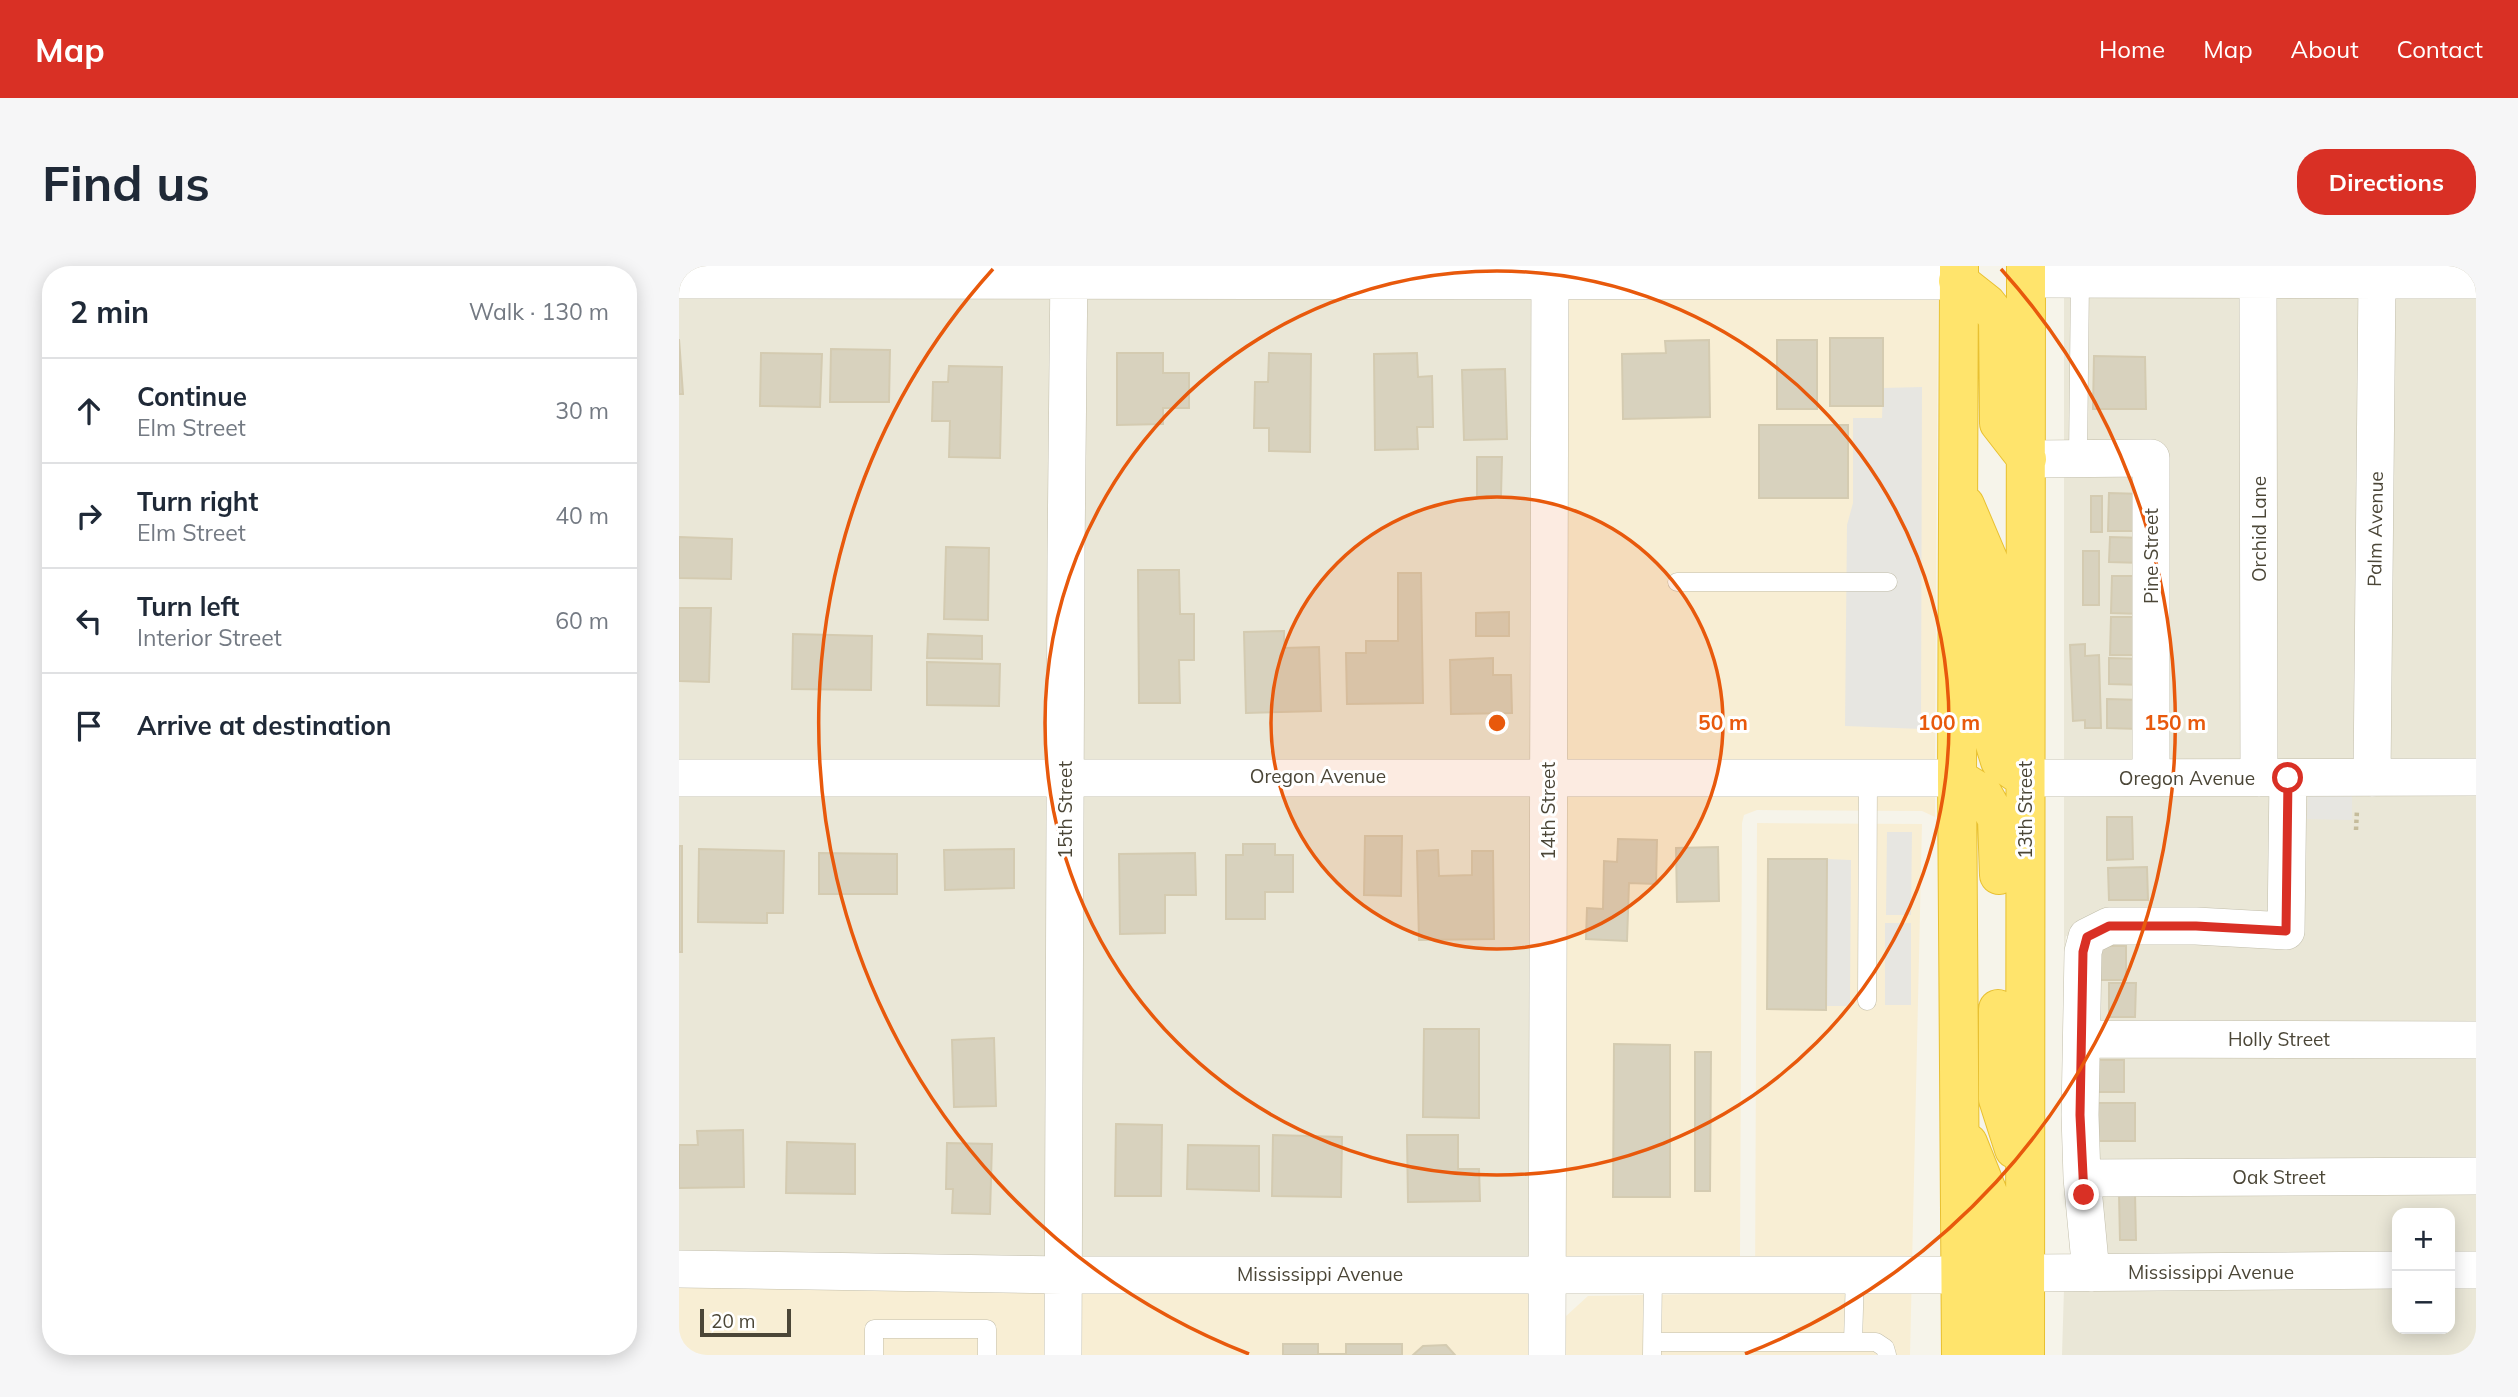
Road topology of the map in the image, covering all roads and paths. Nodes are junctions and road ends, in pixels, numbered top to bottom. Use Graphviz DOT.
graph roads {
  1 [pos="2021,270"];
  2 [pos="1069,274"];
  3 [pos="1550,274"];
  4 [pos="1745,274"];
  5 [pos="1864,274"];
  6 [pos="1959,274"];
  7 [pos="2080,279"];
  8 [pos="679,280"];
  9 [pos="2258,280"];
  10 [pos="2377,280"];
  11 [pos="2476,280"];
  12 [pos="2027,459"];
  13 [pos="2078,459"];
  14 [pos="1958,491"];
  15 [pos="1677,582"];
  16 [pos="1888,582"];
  17 [pos="1065,776"];
  18 [pos="1548,777"];
  19 [pos="2476,777"];
  20 [pos="679,778"];
  21 [pos="1868,778"];
  22 [pos="1958,778"];
  23 [pos="2024,778"];
  24 [pos="2151,778"];
  25 [pos="2274,778"];
  26 [pos="2372,778"];
  27 [pos="1867,1002"];
  28 [pos="2082,1039"];
  29 [pos="2476,1040"];
  30 [pos="1959,1121"];
  31 [pos="2476,1176"];
  32 [pos="2082,1178"];
  33 [pos="2025,1181"];
  34 [pos="679,1269"];
  35 [pos="2392,1270"];
  36 [pos="2455,1270"];
  37 [pos="2476,1270"];
  38 [pos="2025,1273"];
  39 [pos="2091,1273"];
  40 [pos="1545,1274"];
  41 [pos="1653,1274"];
  42 [pos="1062,1275"];
  43 [pos="1855,1275"];
  44 [pos="1961,1275"];
  45 [pos="1853,1342"];
  46 [pos="1652,1348"];
  47 [pos="874,1355"];
  48 [pos="987,1355"];
  49 [pos="1063,1355"];
  50 [pos="1547,1355"];
  51 [pos="1887,1355"];
  52 [pos="1961,1355"];
  53 [pos="1991,1355"];
  54 [pos="2025,1355"];
  1 -- 7 [label="street"];
  1 -- 12 [label="highway, 13th Street"];
  2 -- 3 [label="street"];
  2 -- 8 [label="street"];
  2 -- 17 [label="street, 15th Street"];
  3 -- 4 [label="street"];
  3 -- 18 [label="street, 14th Street"];
  4 -- 5 [label="street"];
  5 -- 6 [label="street"];
  6 -- 12 [label="highway"];
  6 -- 14 [label="highway"];
  7 -- 9 [label="street"];
  7 -- 13 [label="lane"];
  9 -- 10 [label="street"];
  9 -- 25 [label="street, Orchid Lane"];
  10 -- 11 [label="street"];
  10 -- 26 [label="street, Palm Avenue"];
  12 -- 13 [label="street, Pine Street"];
  12 -- 23 [label="highway, 13th Street"];
  13 -- 24 [label="street, Pine Street"];
  14 -- 22 [label="highway"];
  14 -- 23 [label="highway"];
  15 -- 16 [label="lane"];
  17 -- 18 [label="street, Oregon Avenue"];
  17 -- 20 [label="street, Oregon Avenue"];
  17 -- 42 [label="street, 15th Street"];
  18 -- 21 [label="street, Oregon Avenue"];
  18 -- 40 [label="street, 14th Street"];
  19 -- 26 [label="street, Oregon Avenue"];
  21 -- 22 [label="street, Oregon Avenue"];
  21 -- 27 [label="lane"];
  22 -- 30 [label="highway"];
  22 -- 33 [label="highway"];
  23 -- 24 [label="street, Oregon Avenue"];
  23 -- 33 [label="highway, 13th Street"];
  24 -- 25 [label="street, Oregon Avenue"];
  25 -- 26 [label="street, Oregon Avenue"];
  25 -- 28 [label="street, Orchid Lane"];
  28 -- 29 [label="street, Holly Street"];
  28 -- 32 [label="street"];
  30 -- 44 [label="highway"];
  30 -- 53 [label="highway"];
  31 -- 32 [label="street, Oak Street"];
  32 -- 39 [label="street"];
  33 -- 38 [label="highway, 13th Street"];
  34 -- 42 [label="street, Mississippi Avenue"];
  35 -- 39 [label="street, Mississippi Avenue"];
  36 -- 37 [label="street"];
  38 -- 39 [label="street, Mississippi Avenue"];
  38 -- 54 [label="highway, 13th Street"];
  40 -- 41 [label="street, Mississippi Avenue"];
  40 -- 42 [label="street, Mississippi Avenue"];
  40 -- 50 [label="street, 14th Street"];
  41 -- 43 [label="street, Mississippi Avenue"];
  41 -- 46 [label="lane"];
  42 -- 49 [label="street, 15th Street"];
  43 -- 44 [label="street, Mississippi Avenue"];
  43 -- 45 [label="lane"];
  44 -- 52 [label="highway"];
  45 -- 46 [label="lane"];
  45 -- 51 [label="lane"];
  47 -- 48 [label="lane"];
}
